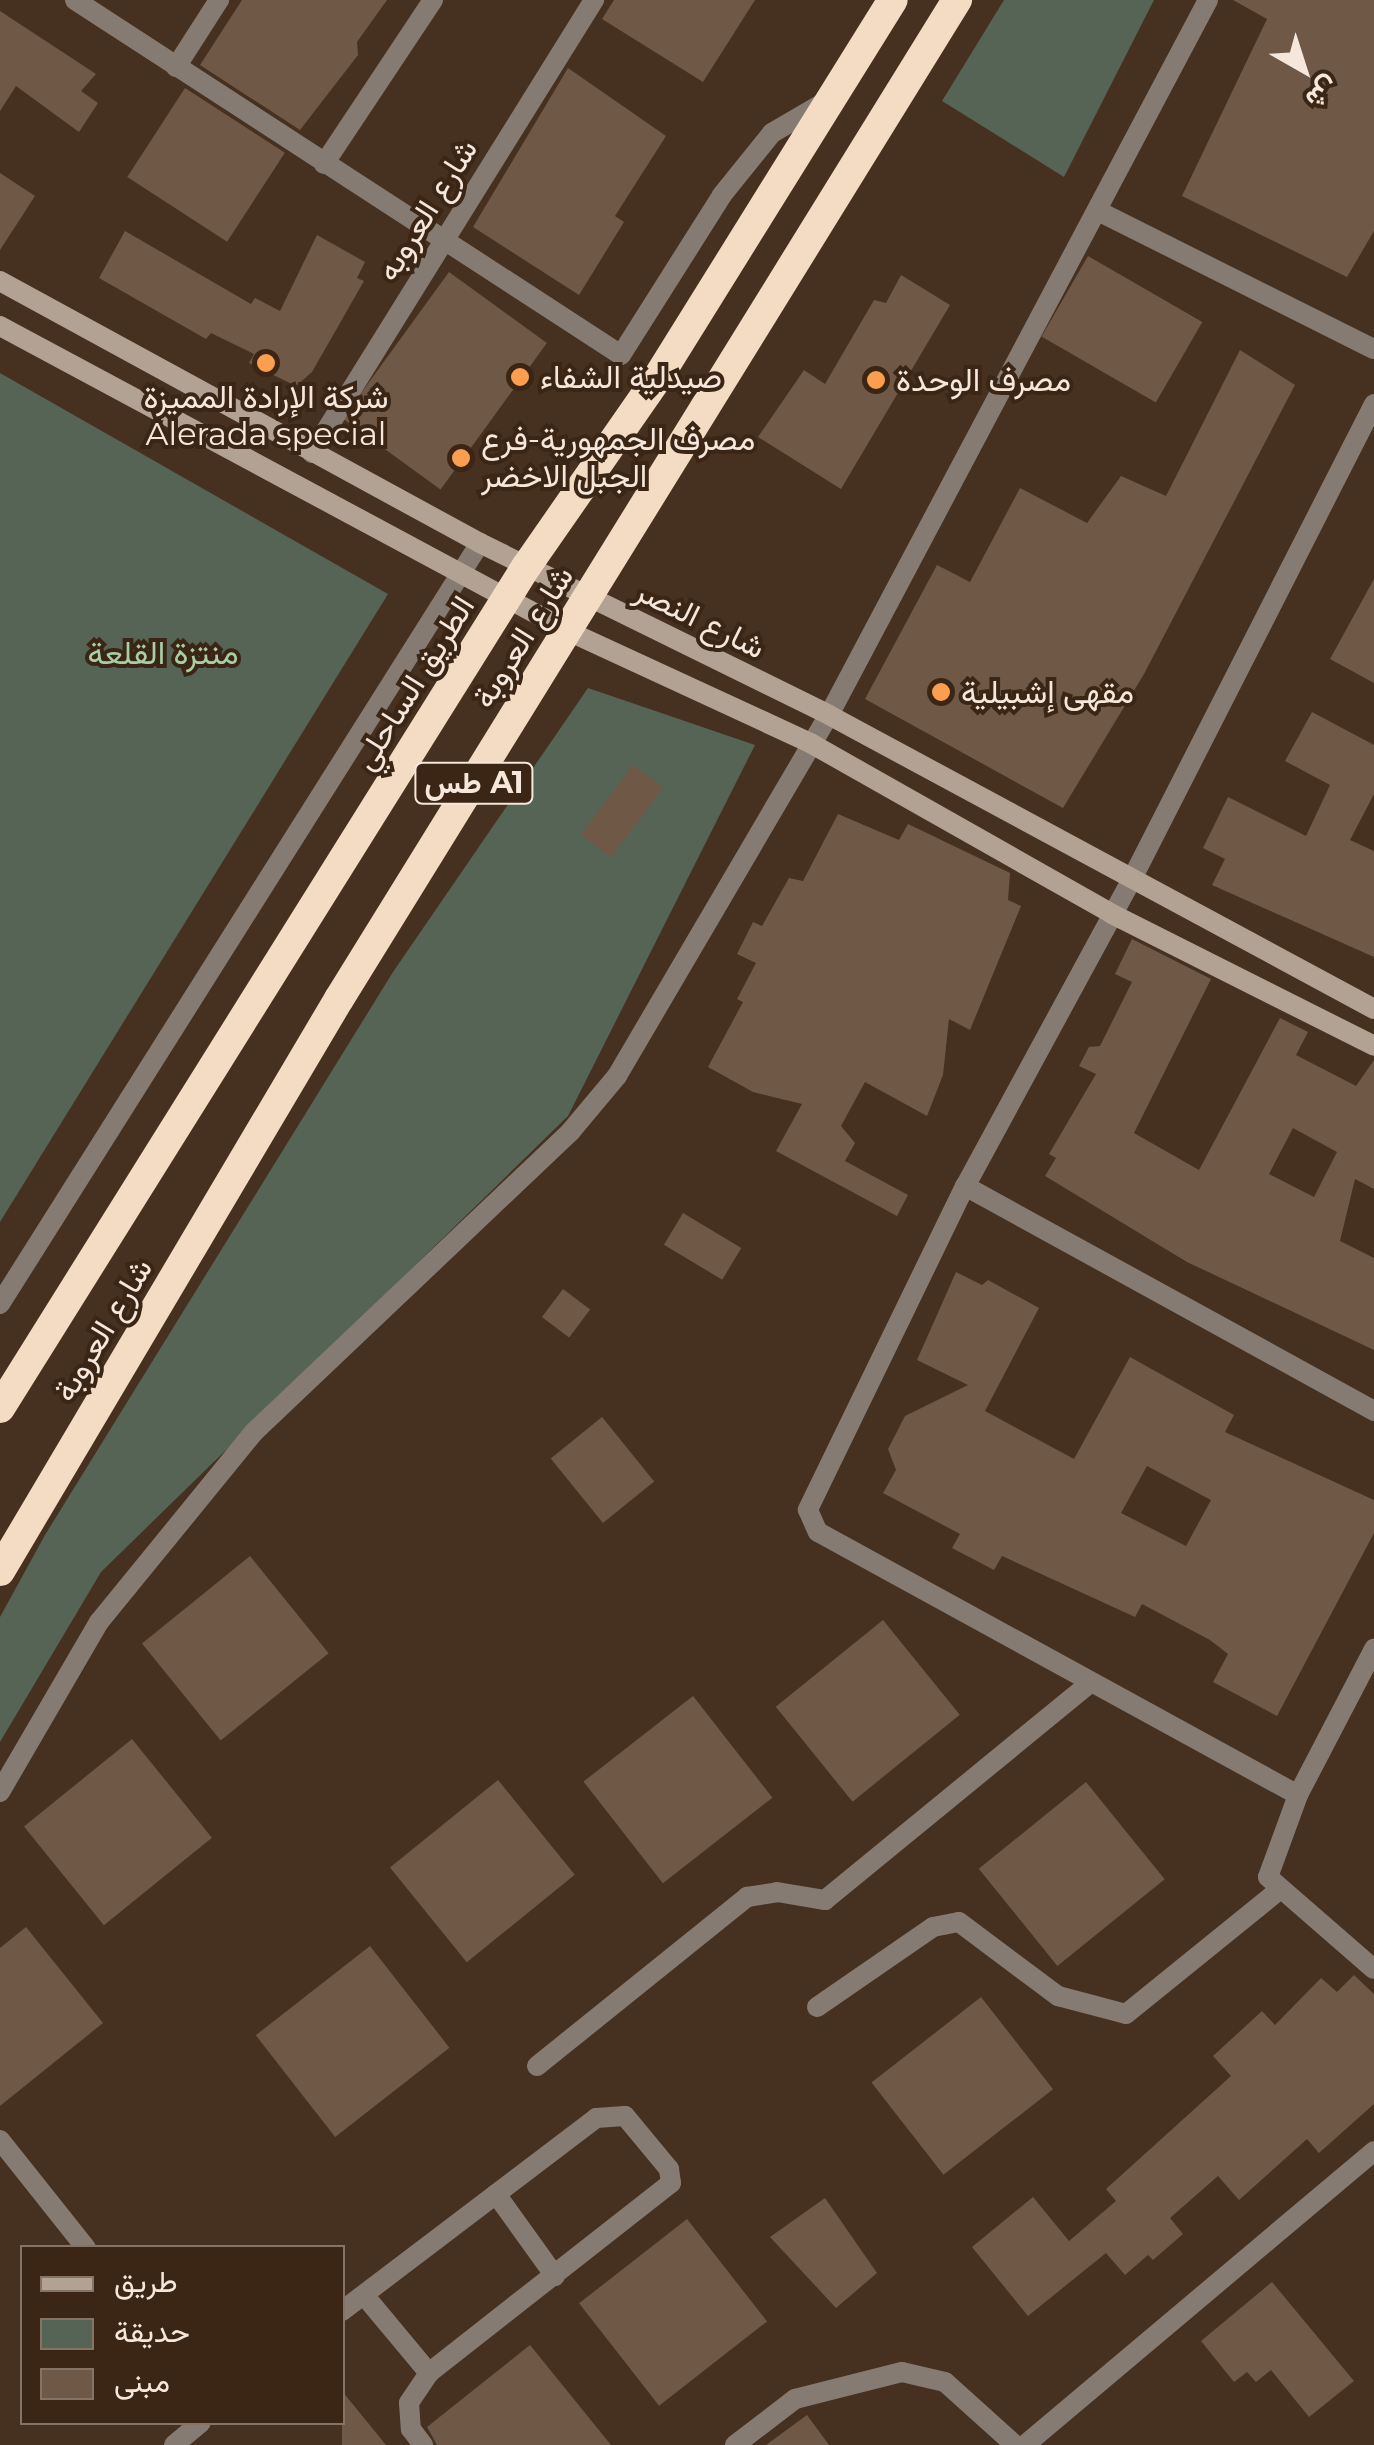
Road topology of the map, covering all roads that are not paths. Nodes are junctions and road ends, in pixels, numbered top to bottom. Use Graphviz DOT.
graph roads {
  1 [pos="75,0"];
  2 [pos="218,0"];
  3 [pos="433,0"];
  4 [pos="594,0"];
  5 [pos="893,0"];
  6 [pos="957,0"];
  7 [pos="1208,0"];
  8 [pos="176,68"];
  9 [pos="832,98"];
  10 [pos="324,164"];
  11 [pos="1100,212"];
  12 [pos="442,243"];
  13 [pos="0,282"];
  14 [pos="0,326"];
  15 [pos="1374,349"];
  16 [pos="1374,404"];
  17 [pos="312,453"];
  18 [pos="480,542"];
  19 [pos="526,567"];
  20 [pos="460,573"];
  21 [pos="587,598"];
  22 [pos="508,599"];
  23 [pos="568,631"];
  24 [pos="830,714"];
  25 [pos="812,744"];
  26 [pos="1132,879"];
  27 [pos="1112,914"];
  28 [pos="1374,1009"];
  29 [pos="1374,1046"];
  30 [pos="965,1186"];
  31 [pos="0,1304"];
  32 [pos="0,1408"];
  33 [pos="1374,1411"];
  34 [pos="0,1571"];
  35 [pos="1374,1649"];
  36 [pos="1092,1682"];
  37 [pos="0,1792"];
  38 [pos="1298,1795"];
  39 [pos="1278,1890"];
  40 [pos="1374,1969"];
  41 [pos="818,2007"];
  42 [pos="538,2066"];
  43 [pos="0,2140"];
  44 [pos="1374,2151"];
  45 [pos="496,2194"];
  46 [pos="84,2245"];
  47 [pos="555,2276"];
  48 [pos="364,2295"];
  49 [pos="345,2310"];
  50 [pos="428,2373"];
  51 [pos="197,2425"];
  52 [pos="174,2445"];
  53 [pos="424,2445"];
  54 [pos="735,2445"];
  55 [pos="1016,2445"];
  56 [pos="1025,2445"];
  1 -- 8 [label="street"];
  2 -- 8 [label="street"];
  3 -- 10 [label="street"];
  4 -- 12 [label="street, شارع العروبه"];
  5 -- 9 [label="highway, الطريق الساحلي / طس A1"];
  6 -- 21 [label="highway, شارع العروبة / طس A1"];
  7 -- 11 [label="street"];
  8 -- 10 [label="street"];
  9 -- 12 [label="street"];
  9 -- 19 [label="highway, الطريق الساحلي / طس A1"];
  10 -- 12 [label="street"];
  11 -- 15 [label="street"];
  11 -- 24 [label="street"];
  12 -- 17 [label="street, شارع العروبه"];
  13 -- 17 [label="street, شارع النصر"];
  14 -- 20 [label="street, شارع النصر"];
  16 -- 26 [label="street"];
  17 -- 18 [label="street, شارع النصر"];
  18 -- 19 [label="street, شارع النصر"];
  18 -- 20 [label="street"];
  19 -- 21 [label="street, شارع النصر"];
  19 -- 22 [label="highway, الطريق الساحلي / طس A1"];
  20 -- 22 [label="street, شارع النصر"];
  20 -- 31 [label="street"];
  21 -- 23 [label="highway, شارع العروبة / طس A1"];
  21 -- 24 [label="street, شارع النصر"];
  22 -- 23 [label="street, شارع النصر"];
  22 -- 32 [label="highway, الطريق الساحلي / طس A1"];
  23 -- 25 [label="street, شارع النصر"];
  23 -- 34 [label="highway, شارع العروبة / طس A1"];
  24 -- 25 [label="street"];
  24 -- 26 [label="street, شارع النصر"];
  25 -- 27 [label="street, شارع النصر"];
  25 -- 37 [label="street"];
  26 -- 27 [label="street"];
  26 -- 28 [label="street, شارع النصر"];
  27 -- 29 [label="street, شارع النصر"];
  27 -- 30 [label="street"];
  30 -- 33 [label="street"];
  30 -- 36 [label="street"];
  35 -- 38 [label="street"];
  36 -- 38 [label="street"];
  36 -- 42 [label="street"];
  38 -- 39 [label="street"];
  39 -- 40 [label="street"];
  39 -- 41 [label="street"];
  43 -- 46 [label="street"];
  44 -- 56 [label="street"];
  45 -- 47 [label="street"];
  45 -- 47 [label="street"];
  45 -- 48 [label="street"];
  47 -- 50 [label="street"];
  48 -- 49 [label="street"];
  48 -- 50 [label="street"];
  50 -- 53 [label="street"];
  51 -- 52 [label="street"];
  54 -- 55 [label="street"];
}
